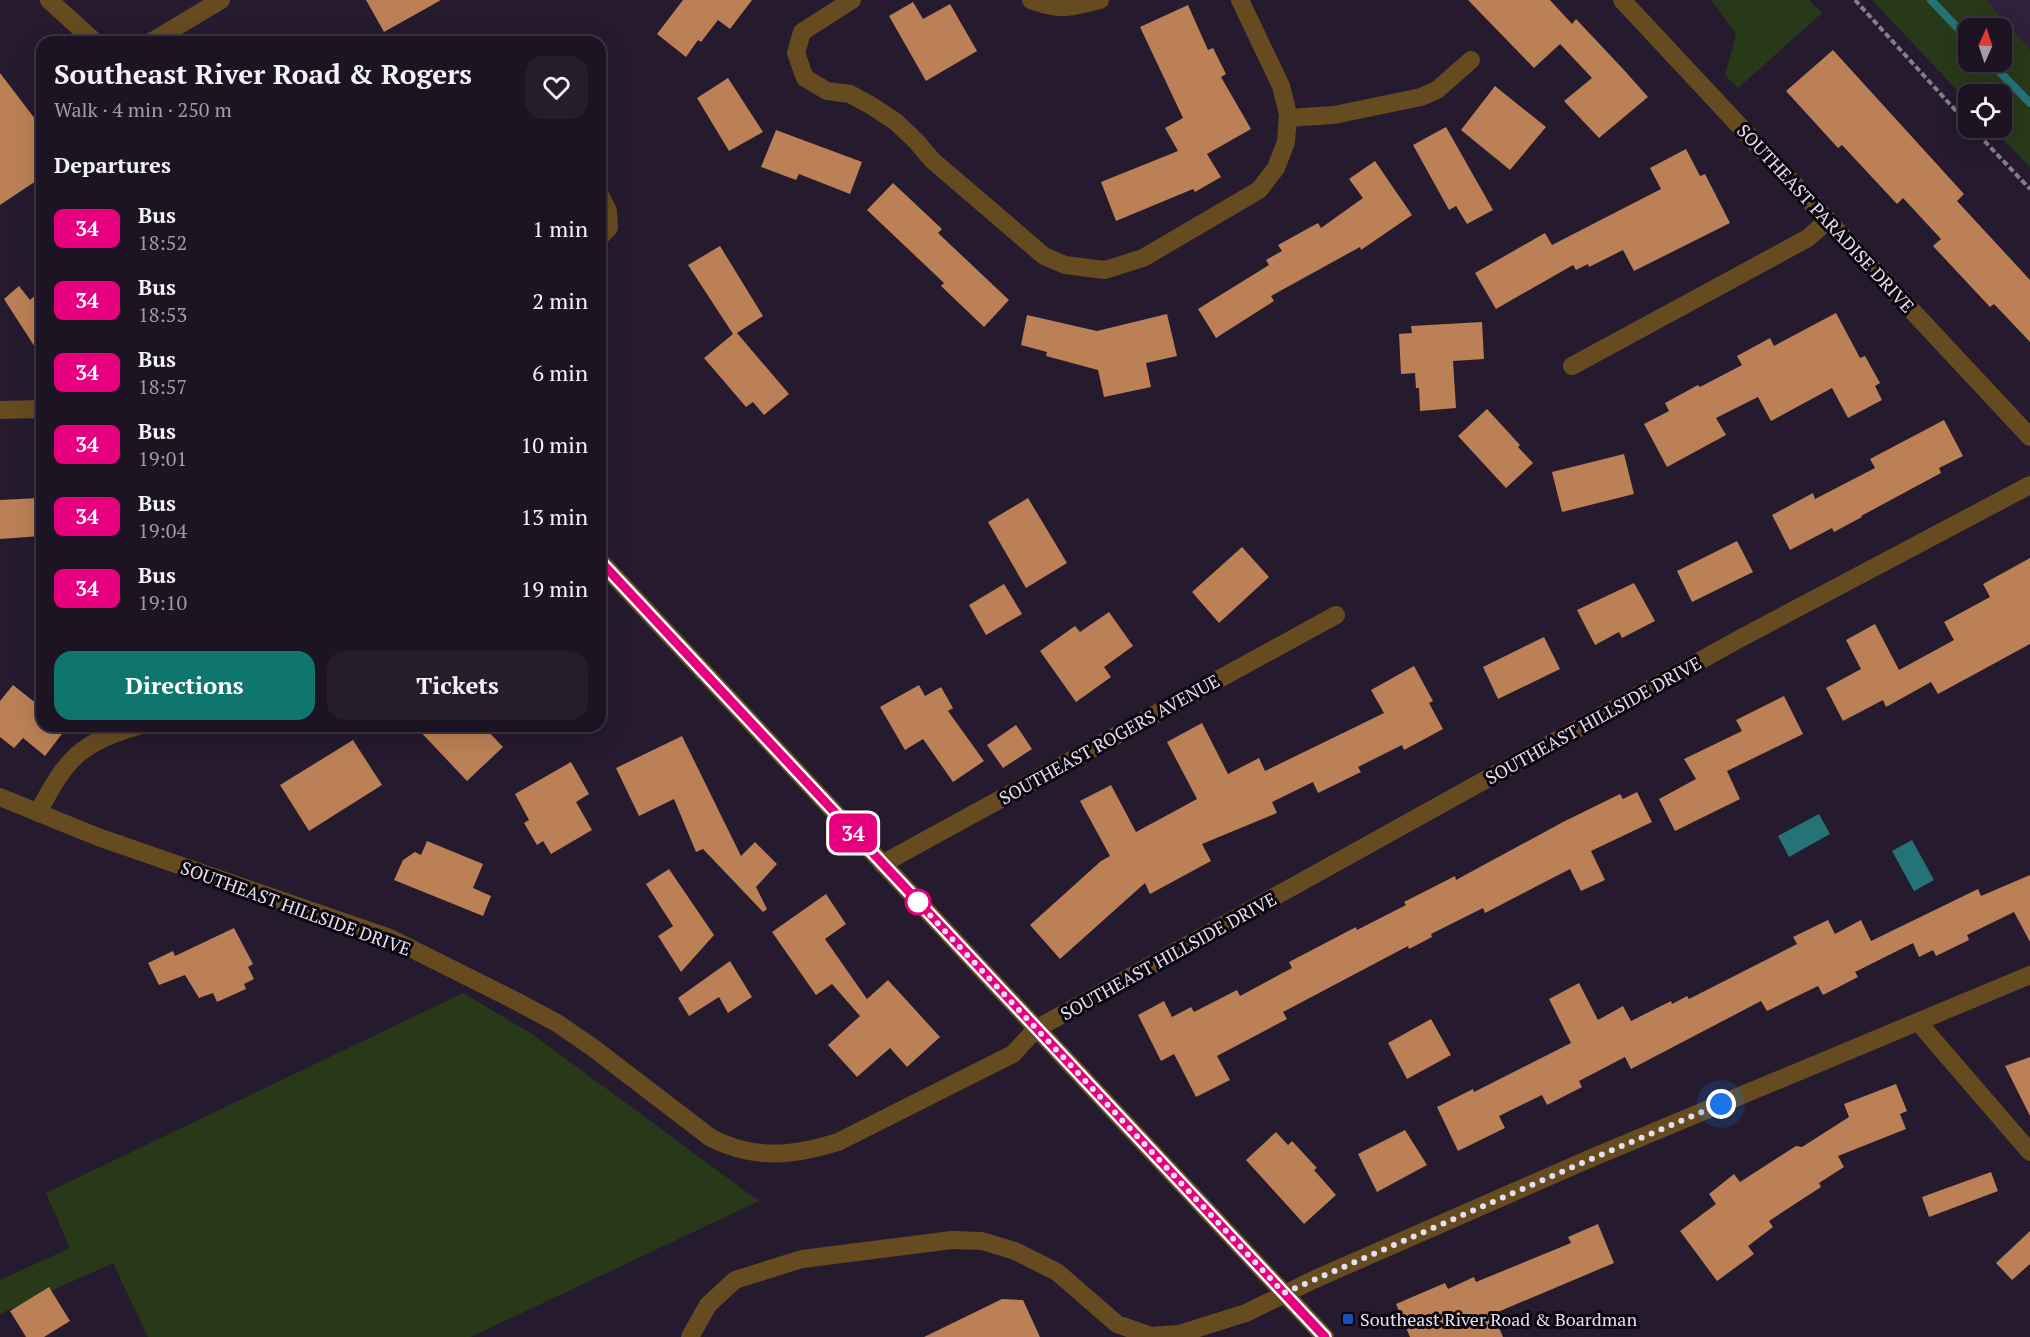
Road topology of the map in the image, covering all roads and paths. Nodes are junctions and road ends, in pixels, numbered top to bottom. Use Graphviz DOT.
graph roads {
  1 [pos="49,0"];
  2 [pos="221,0"];
  3 [pos="852,0"];
  4 [pos="1031,0"];
  5 [pos="1100,0"];
  6 [pos="1240,0"];
  7 [pos="1622,0"];
  8 [pos="1855,0"];
  9 [pos="88,36"];
  10 [pos="161,36"];
  11 [pos="1471,60"];
  12 [pos="1958,113"];
  13 [pos="1288,118"];
  14 [pos="1982,138"];
  15 [pos="2030,189"];
  16 [pos="606,207"];
  17 [pos="1828,220"];
  18 [pos="606,231"];
  19 [pos="1572,366"];
  20 [pos="0,410"];
  21 [pos="36,410"];
  22 [pos="2030,437"];
  23 [pos="2030,485"];
  24 [pos="606,568"];
  25 [pos="1336,615"];
  26 [pos="120,732"];
  27 [pos="0,797"];
  28 [pos="38,813"];
  29 [pos="882,864"];
  30 [pos="2030,975"];
  31 [pos="1918,1022"];
  32 [pos="1036,1029"];
  33 [pos="2030,1152"];
  34 [pos="1284,1293"];
  35 [pos="1114,1330"];
  36 [pos="1196,1333"];
  37 [pos="690,1337"];
  38 [pos="1325,1337"];
  1 -- 9 [label="street"];
  2 -- 10 [label="street"];
  3 -- 13 [label="street"];
  4 -- 5 [label="street"];
  6 -- 13 [label="street"];
  7 -- 17 [label="street, SOUTHEAST PARADISE DRIVE"];
  8 -- 12 [label="path"];
  11 -- 13 [label="street"];
  14 -- 15 [label="path"];
  16 -- 18 [label="street"];
  17 -- 19 [label="street"];
  17 -- 22 [label="street, SOUTHEAST PARADISE DRIVE"];
  20 -- 21 [label="street"];
  23 -- 32 [label="street, SOUTHEAST HILLSIDE DRIVE"];
  24 -- 29 [label="street"];
  25 -- 29 [label="street, SOUTHEAST ROGERS AVENUE"];
  26 -- 28 [label="street"];
  27 -- 28 [label="street, SOUTHEAST HILLSIDE DRIVE"];
  28 -- 32 [label="street, SOUTHEAST HILLSIDE DRIVE"];
  29 -- 32 [label="street"];
  30 -- 31 [label="street"];
  31 -- 33 [label="street"];
  31 -- 34 [label="street"];
  32 -- 34 [label="street"];
  34 -- 36 [label="street"];
  34 -- 38 [label="street"];
  35 -- 36 [label="street"];
  35 -- 37 [label="street"];
}
